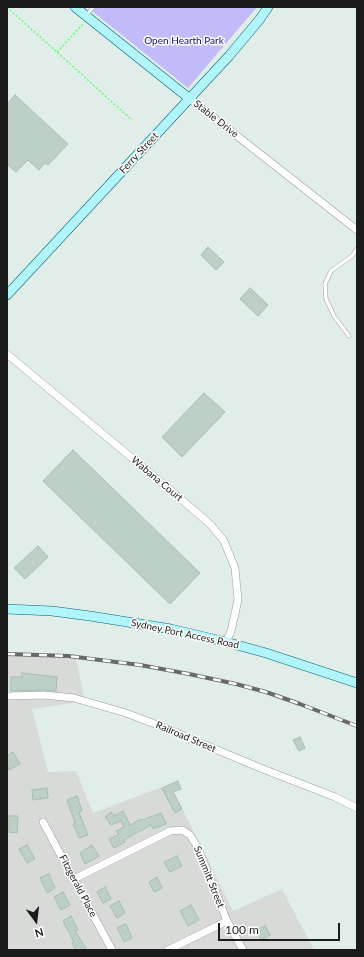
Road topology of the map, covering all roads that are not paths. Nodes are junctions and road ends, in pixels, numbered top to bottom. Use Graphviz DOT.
graph roads {
  1 [pos="75,7"];
  2 [pos="93,7"];
  3 [pos="268,7"];
  4 [pos="88,17"];
  5 [pos="190,99"];
  6 [pos="357,230"];
  7 [pos="357,249"];
  8 [pos="7,295"];
  9 [pos="349,336"];
  10 [pos="7,354"];
  11 [pos="7,609"];
  12 [pos="226,642"];
  13 [pos="357,683"];
  14 [pos="7,696"];
  15 [pos="357,808"];
  16 [pos="43,822"];
  17 [pos="74,879"];
  18 [pos="227,921"];
  19 [pos="112,950"];
  20 [pos="168,950"];
  21 [pos="242,950"];
  1 -- 4 [label="street, Stable Drive"];
  2 -- 4 [label="lane"];
  3 -- 5 [label="street, Ferry Street"];
  4 -- 5 [label="street, Stable Drive"];
  5 -- 6 [label="street, Stable Drive"];
  5 -- 8 [label="street, Ferry Street"];
  7 -- 9 [label="lane"];
  10 -- 12 [label="street, Wabana Court"];
  11 -- 12 [label="street, Sydney Port Access Road"];
  12 -- 13 [label="street, Sydney Port Access Road"];
  14 -- 15 [label="street, Railroad Street"];
  16 -- 17 [label="street, Fitzgerald Place"];
  17 -- 18 [label="street, Summitt Street"];
  17 -- 19 [label="street, Fitzgerald Place"];
  18 -- 20 [label="street"];
  18 -- 21 [label="street, Summitt Street"];
}
